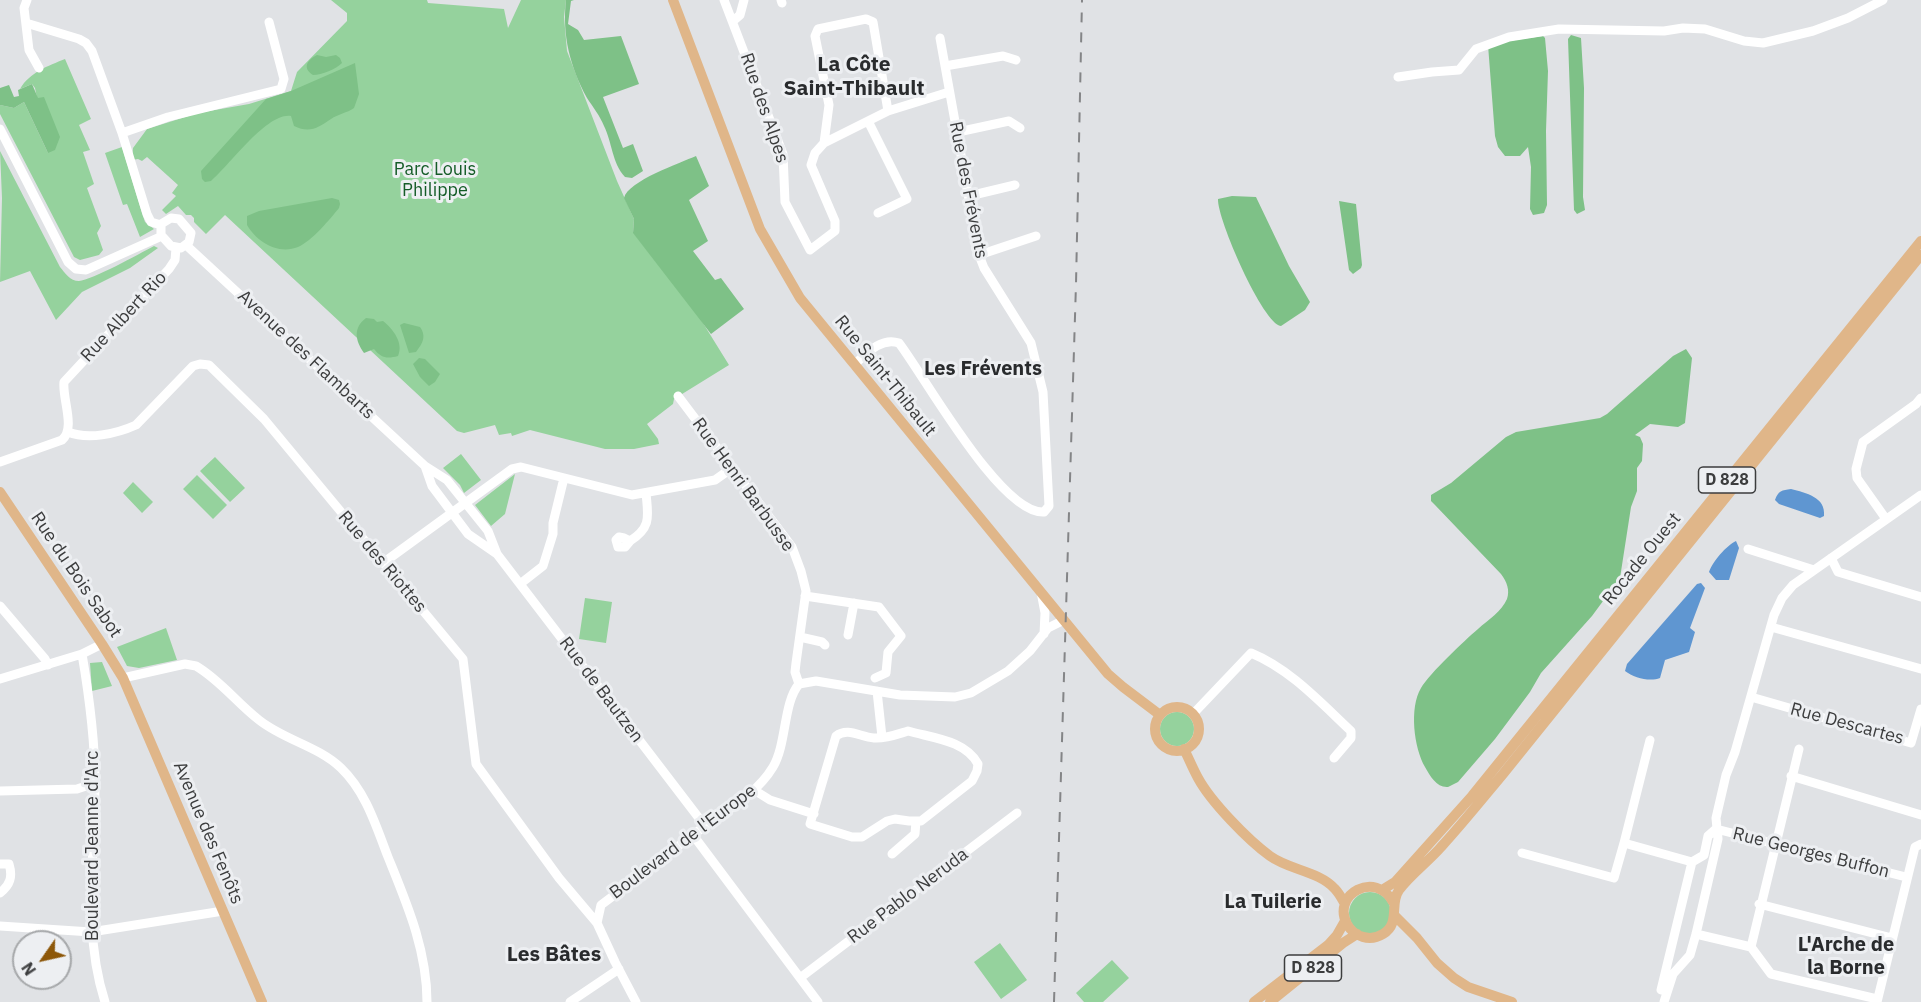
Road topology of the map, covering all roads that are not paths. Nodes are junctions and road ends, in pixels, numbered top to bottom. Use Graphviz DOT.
graph roads {
  1 [pos="673,0"];
  2 [pos="724,0"];
  3 [pos="744,0"];
  4 [pos="1882,0"];
  5 [pos="23,3"];
  6 [pos="733,21"];
  7 [pos="269,22"];
  8 [pos="26,23"];
  9 [pos="940,38"];
  10 [pos="1016,60"];
  11 [pos="945,66"];
  12 [pos="39,68"];
  13 [pos="1398,78"];
  14 [pos="949,92"];
  15 [pos="888,111"];
  16 [pos="868,121"];
  17 [pos="1020,128"];
  18 [pos="0,129"];
  19 [pos="958,132"];
  20 [pos="122,133"];
  21 [pos="824,143"];
  22 [pos="1015,185"];
  23 [pos="969,196"];
  24 [pos="878,213"];
  25 [pos="161,225"];
  26 [pos="162,236"];
  27 [pos="1036,236"];
  28 [pos="1921,241"];
  29 [pos="186,245"];
  30 [pos="176,248"];
  31 [pos="979,255"];
  32 [pos="1921,255"];
  33 [pos="854,364"];
  34 [pos="678,396"];
  35 [pos="1921,398"];
  36 [pos="68,432"];
  37 [pos="0,462"];
  38 [pos="425,466"];
  39 [pos="732,468"];
  40 [pos="564,478"];
  41 [pos="0,492"];
  42 [pos="646,493"];
  43 [pos="1921,495"];
  44 [pos="465,503"];
  45 [pos="452,512"];
  46 [pos="1886,519"];
  47 [pos="630,541"];
  48 [pos="1748,549"];
  49 [pos="497,554"];
  50 [pos="1831,558"];
  51 [pos="383,563"];
  52 [pos="1814,570"];
  53 [pos="520,584"];
  54 [pos="1041,592"];
  55 [pos="805,596"];
  56 [pos="1921,597"];
  57 [pos="854,603"];
  58 [pos="0,606"];
  59 [pos="1053,606"];
  60 [pos="1064,620"];
  61 [pos="1771,627"];
  62 [pos="1046,631"];
  63 [pos="848,634"];
  64 [pos="800,637"];
  65 [pos="102,644"];
  66 [pos="825,645"];
  67 [pos="82,654"];
  68 [pos="48,665"];
  69 [pos="1921,669"];
  70 [pos="123,678"];
  71 [pos="875,678"];
  72 [pos="0,679"];
  73 [pos="799,684"];
  74 [pos="877,691"];
  75 [pos="1750,697"];
  76 [pos="1921,709"];
  77 [pos="1193,714"];
  78 [pos="1160,715"];
  79 [pos="882,737"];
  80 [pos="1650,740"];
  81 [pos="1184,749"];
  82 [pos="1799,749"];
  83 [pos="1334,758"];
  84 [pos="1791,776"];
  85 [pos="95,783"];
  86 [pos="754,790"];
  87 [pos="0,791"];
  88 [pos="1017,813"];
  89 [pos="814,814"];
  90 [pos="1921,815"];
  91 [pos="916,821"];
  92 [pos="705,826"];
  93 [pos="1716,829"];
  94 [pos="693,835"];
  95 [pos="1624,843"];
  96 [pos="1774,844"];
  97 [pos="1921,844"];
  98 [pos="1522,853"];
  99 [pos="892,854"];
  100 [pos="1692,862"];
  101 [pos="0,864"];
  102 [pos="1906,877"];
  103 [pos="1334,887"];
  104 [pos="1382,890"];
  105 [pos="1354,892"];
  106 [pos="0,893"];
  107 [pos="1393,902"];
  108 [pos="1345,904"];
  109 [pos="1760,904"];
  110 [pos="223,911"];
  111 [pos="1395,916"];
  112 [pos="1346,921"];
  113 [pos="597,922"];
  114 [pos="0,926"];
  115 [pos="1388,930"];
  116 [pos="91,932"];
  117 [pos="1409,932"];
  118 [pos="1357,934"];
  119 [pos="1696,934"];
  120 [pos="1892,938"];
  121 [pos="1751,946"];
  122 [pos="1668,962"];
  123 [pos="1678,968"];
  124 [pos="619,969"];
  125 [pos="800,978"];
  126 [pos="815,1001"];
  127 [pos="1877,1001"];
  128 [pos="105,1002"];
  129 [pos="262,1002"];
  130 [pos="427,1002"];
  131 [pos="570,1002"];
  132 [pos="636,1002"];
  133 [pos="1254,1002"];
  134 [pos="1270,1002"];
  135 [pos="1512,1002"];
  136 [pos="1659,1002"];
  137 [pos="1664,1002"];
  1 -- 33 [label="main road, Rue Saint-Thibault"];
  2 -- 6 [label="street, Rue des Alpes"];
  3 -- 6 [label="street"];
  4 -- 13 [label="street"];
  5 -- 8 [label="street"];
  6 -- 21 [label="street, Rue des Alpes"];
  7 -- 20 [label="street"];
  8 -- 12 [label="street"];
  8 -- 20 [label="street"];
  9 -- 11 [label="street, Rue des Frévents"];
  10 -- 11 [label="street"];
  11 -- 14 [label="street, Rue des Frévents"];
  14 -- 15 [label="street"];
  14 -- 19 [label="street, Rue des Frévents"];
  15 -- 16 [label="street"];
  15 -- 21 [label="street"];
  16 -- 21 [label="street"];
  16 -- 24 [label="street"];
  17 -- 19 [label="street"];
  18 -- 26 [label="street"];
  19 -- 23 [label="street, Rue des Frévents"];
  20 -- 25 [label="street"];
  22 -- 23 [label="street"];
  23 -- 31 [label="street, Rue des Frévents"];
  25 -- 26 [label="street"];
  25 -- 29 [label="street"];
  26 -- 30 [label="street"];
  27 -- 31 [label="street"];
  28 -- 104 [label="main road, Rocade Ouest / D 828"];
  29 -- 30 [label="street"];
  29 -- 38 [label="street, Avenue des Flambarts"];
  30 -- 36 [label="street, Rue Albert Rio"];
  31 -- 33 [label="street, Rue des Frévents"];
  32 -- 107 [label="main road, Rocade Ouest / D 828"];
  33 -- 54 [label="main road, Rue Saint-Thibault"];
  34 -- 39 [label="street, Rue Henri Barbusse"];
  35 -- 46 [label="street"];
  36 -- 37 [label="street"];
  36 -- 51 [label="street, Rue des Riottes"];
  38 -- 44 [label="street, Rue de Bautzen"];
  38 -- 45 [label="street, Rue de Bautzen"];
  39 -- 42 [label="street"];
  39 -- 55 [label="street, Rue Henri Barbusse"];
  40 -- 42 [label="street"];
  40 -- 44 [label="street"];
  40 -- 53 [label="street"];
  41 -- 65 [label="main road, Rue du Bois Sabot"];
  42 -- 47 [label="street"];
  43 -- 46 [label="street"];
  44 -- 45 [label="street"];
  44 -- 49 [label="street, Rue de Bautzen"];
  45 -- 49 [label="street, Rue de Bautzen"];
  45 -- 51 [label="street"];
  46 -- 50 [label="street"];
  48 -- 52 [label="street"];
  49 -- 53 [label="street, Rue de Bautzen"];
  50 -- 52 [label="street"];
  50 -- 56 [label="street"];
  51 -- 113 [label="street, Rue des Riottes"];
  52 -- 61 [label="street"];
  53 -- 92 [label="street, Rue de Bautzen"];
  54 -- 59 [label="main road, Rue Saint-Thibault"];
  54 -- 62 [label="street"];
  55 -- 57 [label="street"];
  55 -- 64 [label="street, Rue Henri Barbusse"];
  57 -- 63 [label="street"];
  57 -- 71 [label="street"];
  58 -- 68 [label="street"];
  59 -- 60 [label="main road, Rue Saint-Thibault"];
  59 -- 62 [label="street"];
  60 -- 62 [label="street"];
  60 -- 78 [label="main road, Rue Saint-Thibault"];
  61 -- 69 [label="street"];
  61 -- 75 [label="street"];
  62 -- 74 [label="street"];
  64 -- 66 [label="street"];
  64 -- 73 [label="street, Rue Henri Barbusse"];
  65 -- 67 [label="street"];
  65 -- 70 [label="main road, Rue du Bois Sabot"];
  67 -- 68 [label="street"];
  67 -- 85 [label="street, Boulevard Jeanne d'Arc"];
  68 -- 72 [label="street"];
  70 -- 110 [label="main road, Avenue des Fenôts"];
  70 -- 130 [label="street"];
  73 -- 74 [label="street"];
  73 -- 86 [label="street, Boulevard de l'Europe"];
  74 -- 79 [label="street"];
  75 -- 76 [label="street, Rue Descartes"];
  75 -- 93 [label="street"];
  77 -- 78 [label="main road"];
  77 -- 81 [label="main road"];
  77 -- 83 [label="street"];
  78 -- 81 [label="main road"];
  79 -- 89 [label="street"];
  79 -- 91 [label="street"];
  80 -- 95 [label="street"];
  81 -- 103 [label="main road"];
  82 -- 84 [label="street"];
  84 -- 90 [label="street"];
  84 -- 96 [label="street"];
  85 -- 87 [label="street"];
  85 -- 116 [label="street, Boulevard Jeanne d'Arc"];
  86 -- 89 [label="street"];
  86 -- 92 [label="street, Boulevard de l'Europe"];
  88 -- 125 [label="street, Rue Pablo Neruda"];
  89 -- 91 [label="street"];
  91 -- 99 [label="street"];
  92 -- 94 [label="street, Boulevard de l'Europe"];
  93 -- 96 [label="street, Rue Georges Buffon"];
  93 -- 100 [label="street"];
  93 -- 119 [label="street"];
  94 -- 113 [label="street, Boulevard de l'Europe"];
  94 -- 125 [label="street"];
  95 -- 98 [label="street"];
  95 -- 100 [label="street"];
  96 -- 102 [label="street, Rue Georges Buffon"];
  96 -- 109 [label="street"];
  97 -- 102 [label="street"];
  100 -- 122 [label="street"];
  101 -- 106 [label="street"];
  102 -- 120 [label="street"];
  103 -- 105 [label="main road"];
  103 -- 108 [label="main road"];
  104 -- 105 [label="main road"];
  104 -- 107 [label="main road"];
  105 -- 108 [label="main road"];
  107 -- 111 [label="main road"];
  108 -- 112 [label="main road"];
  109 -- 120 [label="street"];
  109 -- 121 [label="street"];
  110 -- 116 [label="street"];
  110 -- 129 [label="main road, Avenue des Fenôts"];
  111 -- 115 [label="main road"];
  111 -- 117 [label="main road"];
  112 -- 118 [label="main road"];
  112 -- 133 [label="main road, D 828"];
  113 -- 124 [label="street"];
  114 -- 116 [label="street"];
  115 -- 117 [label="main road"];
  115 -- 118 [label="main road"];
  116 -- 128 [label="street, Boulevard Jeanne d'Arc"];
  117 -- 135 [label="main road"];
  118 -- 134 [label="main road, D 828"];
  119 -- 121 [label="street"];
  119 -- 123 [label="street"];
  120 -- 127 [label="street"];
  121 -- 127 [label="street"];
  122 -- 123 [label="street"];
  122 -- 136 [label="street"];
  123 -- 137 [label="street"];
  124 -- 131 [label="street"];
  124 -- 132 [label="street"];
  125 -- 126 [label="street"];
}
